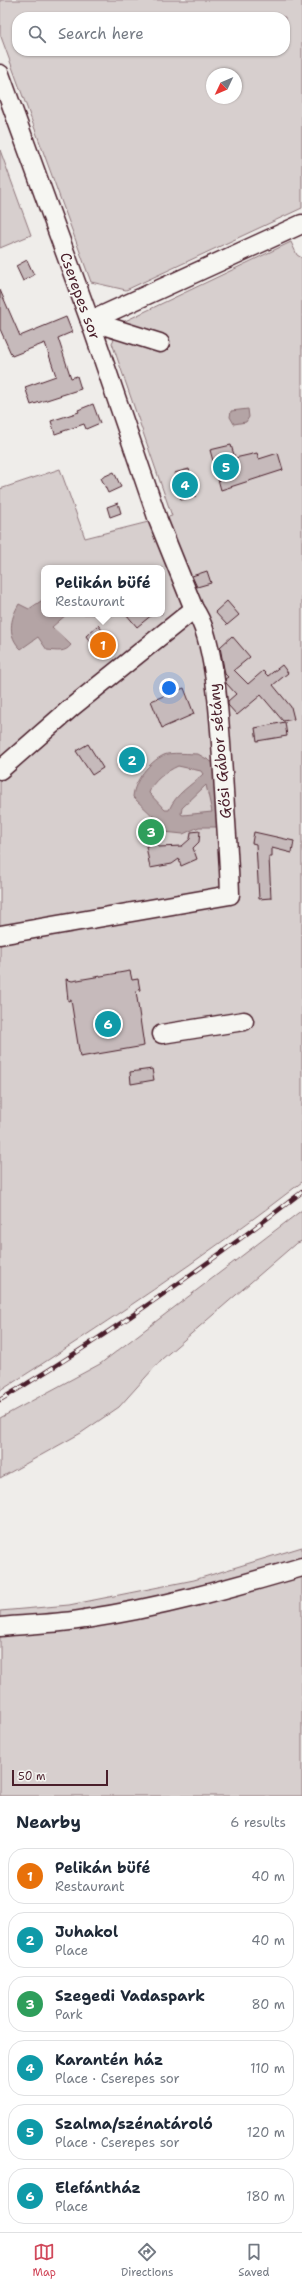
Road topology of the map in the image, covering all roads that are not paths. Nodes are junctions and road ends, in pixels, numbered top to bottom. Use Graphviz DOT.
graph roads {
  1 [pos="0,74"];
  2 [pos="302,224"];
  3 [pos="90,321"];
  4 [pos="160,344"];
  5 [pos="194,609"];
  6 [pos="0,770"];
  7 [pos="0,935"];
  8 [pos="244,1021"];
  9 [pos="162,1034"];
  10 [pos="302,1567"];
  11 [pos="0,1627"];
  1 -- 3 [label="street, Cserepes sor"];
  2 -- 3 [label="street"];
  3 -- 4 [label="street"];
  3 -- 5 [label="street, Cserepes sor"];
  5 -- 6 [label="street"];
  5 -- 7 [label="street, Gősi Gábor sétány"];
  8 -- 9 [label="street"];
  10 -- 11 [label="street"];
}
